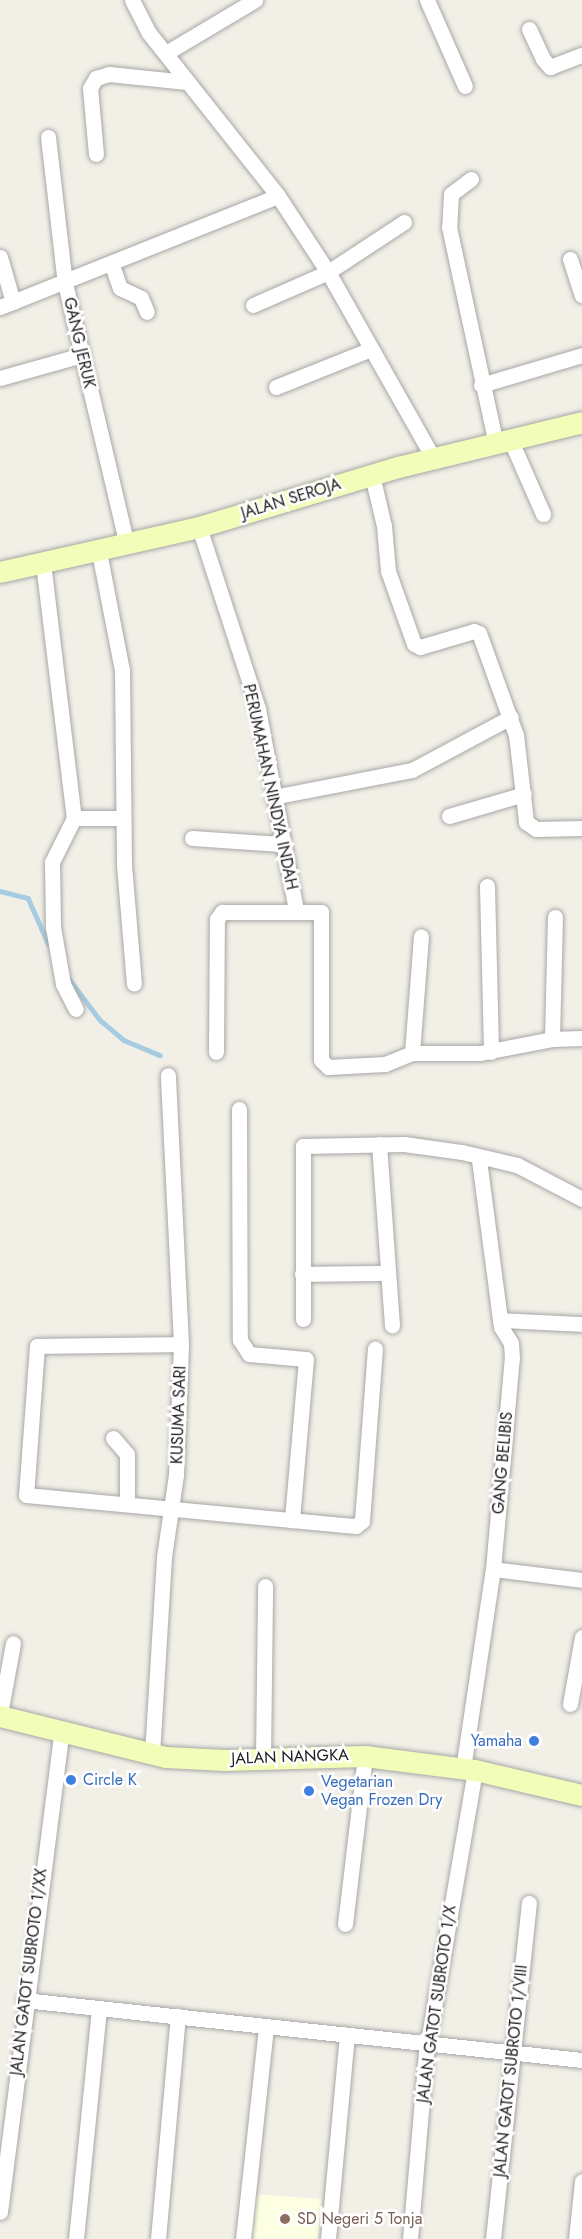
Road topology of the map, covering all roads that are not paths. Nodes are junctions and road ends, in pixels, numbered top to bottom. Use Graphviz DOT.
graph roads {
  1 [pos="132,0"];
  2 [pos="255,0"];
  3 [pos="427,0"];
  4 [pos="529,29"];
  5 [pos="166,53"];
  6 [pos="582,55"];
  7 [pos="187,82"];
  8 [pos="465,86"];
  9 [pos="48,137"];
  10 [pos="96,154"];
  11 [pos="471,179"];
  12 [pos="278,196"];
  13 [pos="404,222"];
  14 [pos="0,257"];
  15 [pos="570,259"];
  16 [pos="112,265"];
  17 [pos="328,272"];
  18 [pos="65,283"];
  19 [pos="582,295"];
  20 [pos="7,304"];
  21 [pos="253,305"];
  22 [pos="147,312"];
  23 [pos="371,349"];
  24 [pos="82,355"];
  25 [pos="582,355"];
  26 [pos="0,378"];
  27 [pos="481,385"];
  28 [pos="276,387"];
  29 [pos="582,422"];
  30 [pos="504,443"];
  31 [pos="434,459"];
  32 [pos="372,475"];
  33 [pos="543,514"];
  34 [pos="199,528"];
  35 [pos="127,545"];
  36 [pos="99,552"];
  37 [pos="43,563"];
  38 [pos="0,572"];
  39 [pos="511,717"];
  40 [pos="524,794"];
  41 [pos="273,797"];
  42 [pos="448,816"];
  43 [pos="74,818"];
  44 [pos="123,818"];
  45 [pos="582,828"];
  46 [pos="192,838"];
  47 [pos="281,844"];
  48 [pos="487,886"];
  49 [pos="296,910"];
  50 [pos="555,917"];
  51 [pos="421,936"];
  52 [pos="134,984"];
  53 [pos="76,1009"];
  54 [pos="582,1038"];
  55 [pos="552,1039"];
  56 [pos="216,1052"];
  57 [pos="491,1052"];
  58 [pos="412,1053"];
  59 [pos="168,1075"];
  60 [pos="239,1109"];
  61 [pos="379,1144"];
  62 [pos="479,1159"];
  63 [pos="582,1199"];
  64 [pos="388,1273"];
  65 [pos="302,1274"];
  66 [pos="303,1319"];
  67 [pos="500,1320"];
  68 [pos="582,1324"];
  69 [pos="392,1326"];
  70 [pos="181,1344"];
  71 [pos="375,1348"];
  72 [pos="113,1438"];
  73 [pos="127,1504"];
  74 [pos="171,1508"];
  75 [pos="292,1520"];
  76 [pos="493,1569"];
  77 [pos="582,1580"];
  78 [pos="265,1586"];
  79 [pos="582,1637"];
  80 [pos="13,1643"];
  81 [pos="570,1704"];
  82 [pos="0,1715"];
  83 [pos="61,1733"];
  84 [pos="152,1754"];
  85 [pos="364,1756"];
  86 [pos="263,1759"];
  87 [pos="469,1770"];
  88 [pos="582,1795"];
  89 [pos="529,1903"];
  90 [pos="345,1924"];
  91 [pos="24,2000"];
  92 [pos="99,2008"];
  93 [pos="178,2016"];
  94 [pos="266,2026"];
  95 [pos="346,2035"];
  96 [pos="428,2044"];
  97 [pos="513,2052"];
  98 [pos="582,2060"];
  99 [pos="582,2181"];
  100 [pos="0,2212"];
  101 [pos="76,2239"];
  102 [pos="158,2239"];
  103 [pos="243,2239"];
  104 [pos="328,2239"];
  105 [pos="410,2239"];
  106 [pos="493,2239"];
  107 [pos="576,2239"];
  1 -- 5 [label="street"];
  2 -- 5 [label="street"];
  3 -- 8 [label="street"];
  4 -- 6 [label="street"];
  5 -- 7 [label="street"];
  7 -- 10 [label="street"];
  7 -- 12 [label="street"];
  9 -- 18 [label="street, GANG JERUK"];
  11 -- 27 [label="street"];
  12 -- 16 [label="street"];
  12 -- 17 [label="street"];
  13 -- 17 [label="street"];
  14 -- 20 [label="street"];
  15 -- 19 [label="street"];
  16 -- 18 [label="street"];
  16 -- 22 [label="street"];
  17 -- 21 [label="street"];
  17 -- 23 [label="street"];
  18 -- 20 [label="street"];
  18 -- 24 [label="street, GANG JERUK"];
  23 -- 28 [label="street"];
  23 -- 31 [label="street"];
  24 -- 26 [label="street"];
  24 -- 35 [label="street, GANG JERUK"];
  25 -- 27 [label="street"];
  27 -- 30 [label="street"];
  29 -- 30 [label="street, JALAN SEROJA"];
  30 -- 31 [label="street, JALAN SEROJA"];
  30 -- 33 [label="street"];
  31 -- 32 [label="street, JALAN SEROJA"];
  32 -- 34 [label="street, JALAN SEROJA"];
  32 -- 39 [label="street"];
  34 -- 35 [label="street, JALAN SEROJA"];
  34 -- 41 [label="street, PERUMAHAN NINDYA INDAH"];
  35 -- 36 [label="street, JALAN SEROJA"];
  36 -- 37 [label="street, JALAN SEROJA"];
  36 -- 44 [label="street"];
  37 -- 38 [label="street, JALAN SEROJA"];
  37 -- 43 [label="street"];
  39 -- 40 [label="street"];
  39 -- 41 [label="street"];
  40 -- 42 [label="street"];
  40 -- 45 [label="street"];
  41 -- 47 [label="street, PERUMAHAN NINDYA INDAH"];
  43 -- 44 [label="street"];
  43 -- 53 [label="street"];
  44 -- 52 [label="street"];
  46 -- 47 [label="street"];
  47 -- 49 [label="street, PERUMAHAN NINDYA INDAH"];
  48 -- 57 [label="street"];
  49 -- 56 [label="street"];
  49 -- 58 [label="street"];
  50 -- 55 [label="street"];
  51 -- 58 [label="street"];
  54 -- 55 [label="street"];
  55 -- 57 [label="street"];
  57 -- 58 [label="street"];
  59 -- 70 [label="street, KUSUMA SARI"];
  60 -- 75 [label="street"];
  61 -- 62 [label="street"];
  61 -- 64 [label="street"];
  61 -- 65 [label="street"];
  62 -- 63 [label="street"];
  62 -- 67 [label="street, GANG BELIBIS"];
  64 -- 65 [label="street"];
  64 -- 69 [label="street"];
  65 -- 66 [label="street"];
  67 -- 68 [label="street"];
  67 -- 76 [label="street, GANG BELIBIS"];
  70 -- 73 [label="street"];
  70 -- 74 [label="street, KUSUMA SARI"];
  71 -- 75 [label="street"];
  72 -- 73 [label="street"];
  73 -- 74 [label="street"];
  74 -- 75 [label="street"];
  74 -- 84 [label="street, KUSUMA SARI"];
  76 -- 77 [label="street"];
  76 -- 87 [label="street, GANG BELIBIS"];
  78 -- 86 [label="street"];
  79 -- 81 [label="street"];
  80 -- 82 [label="street"];
  82 -- 83 [label="street, JALAN NANGKA"];
  83 -- 84 [label="street, JALAN NANGKA"];
  83 -- 91 [label="street, JALAN GATOT SUBROTO 1/XX"];
  84 -- 86 [label="street, JALAN NANGKA"];
  85 -- 86 [label="street, JALAN NANGKA"];
  85 -- 87 [label="street, JALAN NANGKA"];
  85 -- 90 [label="street"];
  87 -- 88 [label="street, JALAN NANGKA"];
  87 -- 96 [label="street, JALAN GATOT SUBROTO 1/X"];
  89 -- 97 [label="street, JALAN GATOT SUBROTO 1/VIII"];
  91 -- 92 [label="street"];
  91 -- 100 [label="street, JALAN GATOT SUBROTO 1/XX"];
  92 -- 93 [label="street"];
  92 -- 101 [label="street"];
  93 -- 94 [label="street"];
  93 -- 102 [label="street"];
  94 -- 95 [label="street"];
  94 -- 103 [label="street"];
  95 -- 96 [label="street"];
  95 -- 104 [label="street"];
  96 -- 97 [label="street"];
  96 -- 105 [label="street, JALAN GATOT SUBROTO 1/X"];
  97 -- 98 [label="street"];
  97 -- 106 [label="street, JALAN GATOT SUBROTO 1/VIII"];
  99 -- 107 [label="street"];
}
